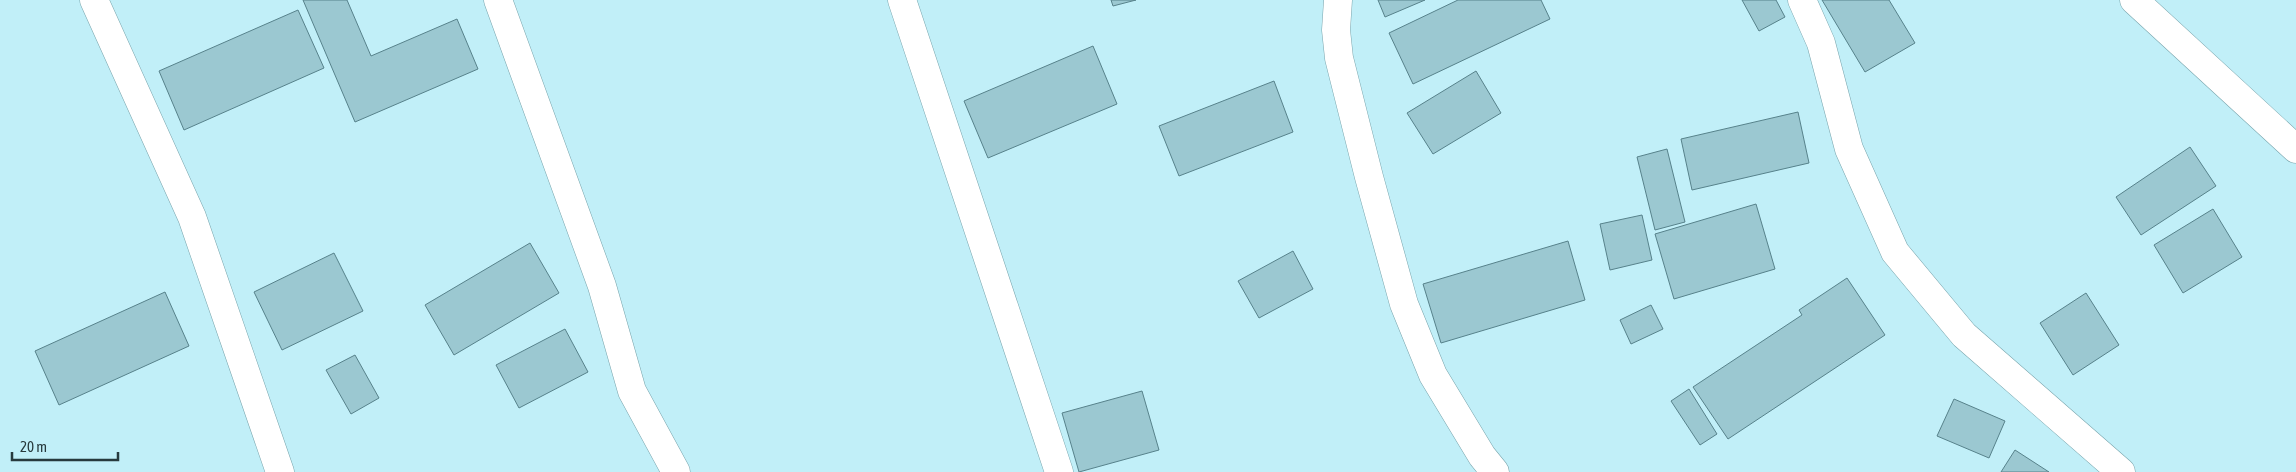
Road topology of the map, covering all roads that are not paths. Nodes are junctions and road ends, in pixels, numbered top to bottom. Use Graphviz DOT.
graph roads {
  1 [pos="94,0"];
  2 [pos="498,0"];
  3 [pos="902,0"];
  4 [pos="1338,0"];
  5 [pos="1802,0"];
  6 [pos="2134,0"];
  7 [pos="2296,149"];
  8 [pos="280,472"];
  9 [pos="676,472"];
  10 [pos="1058,472"];
  11 [pos="1495,472"];
  12 [pos="2122,472"];
  1 -- 8 [label="street"];
  2 -- 9 [label="street"];
  3 -- 10 [label="street"];
  4 -- 11 [label="street"];
  5 -- 12 [label="street"];
  6 -- 7 [label="street"];
}
